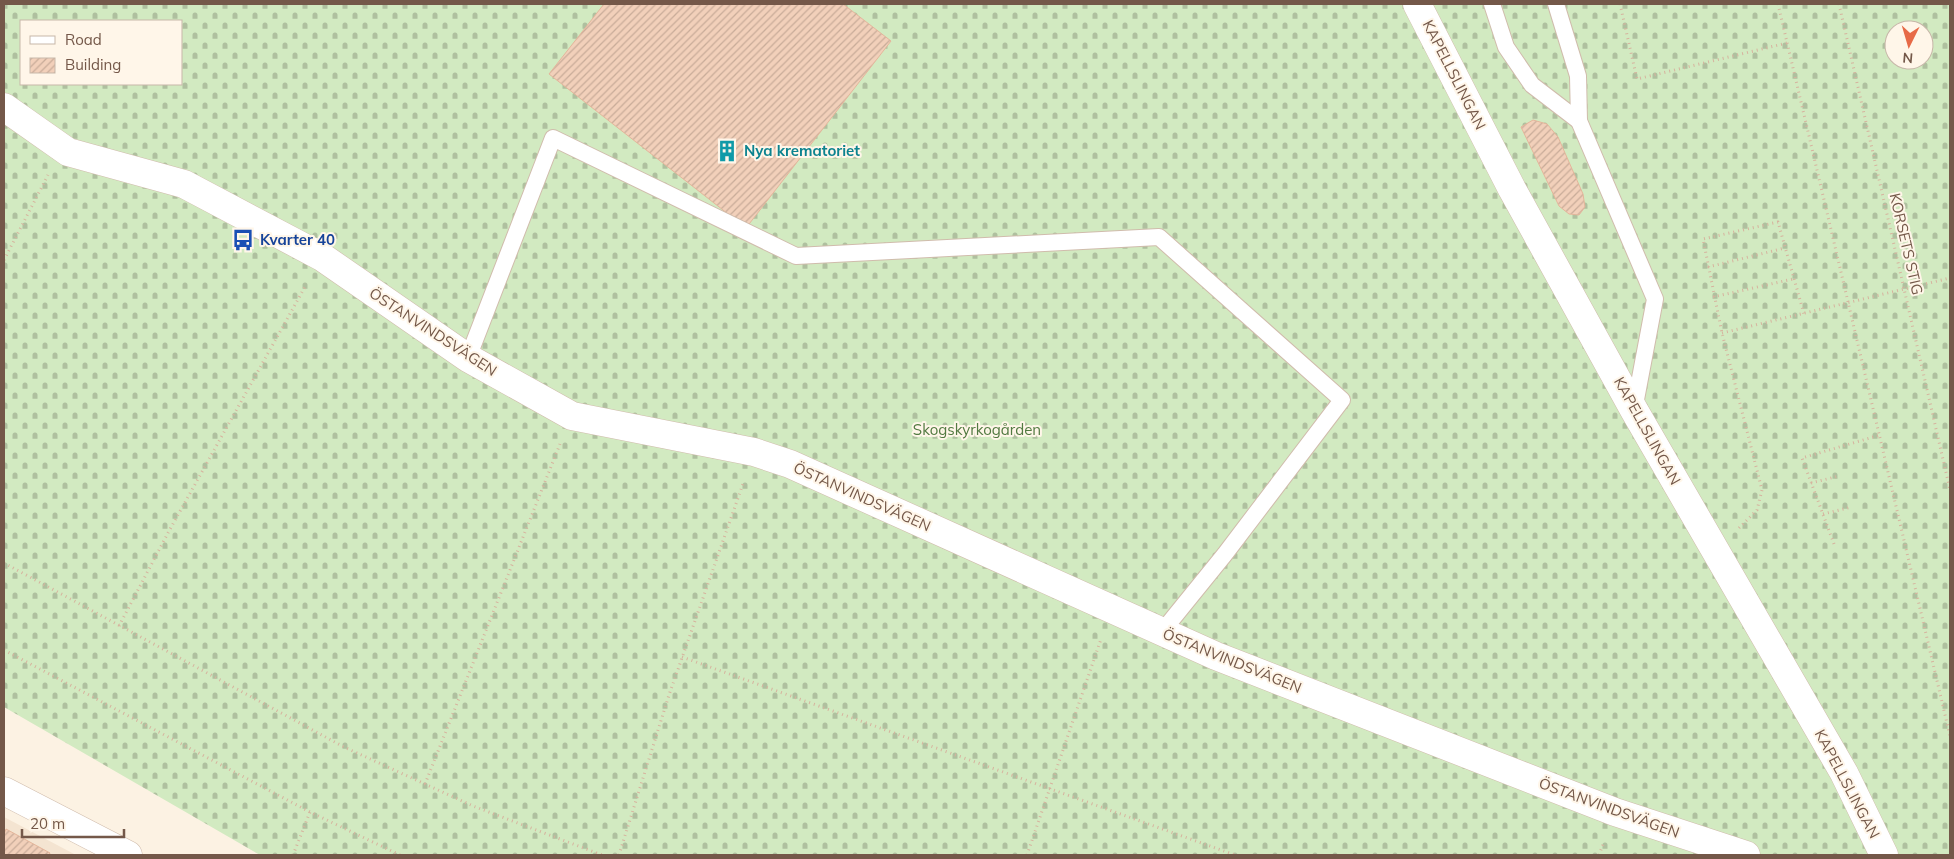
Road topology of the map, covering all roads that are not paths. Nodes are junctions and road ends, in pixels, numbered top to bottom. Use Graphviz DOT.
graph roads {
  1 [pos="1417,4"];
  2 [pos="1492,4"];
  3 [pos="1556,4"];
  4 [pos="4,107"];
  5 [pos="1579,121"];
  6 [pos="468,358"];
  7 [pos="1634,410"];
  8 [pos="1161,633"];
  9 [pos="4,791"];
  10 [pos="128,855"];
  11 [pos="1746,855"];
  12 [pos="1884,855"];
  1 -- 7 [label="street, KAPELLSLINGAN"];
  2 -- 5 [label="lane"];
  3 -- 5 [label="lane"];
  4 -- 6 [label="street, ÖSTANVINDSVÄGEN"];
  5 -- 7 [label="lane"];
  6 -- 8 [label="street, ÖSTANVINDSVÄGEN"];
  6 -- 8 [label="lane"];
  7 -- 12 [label="street, KAPELLSLINGAN"];
  8 -- 11 [label="street, ÖSTANVINDSVÄGEN"];
  9 -- 10 [label="street"];
}
